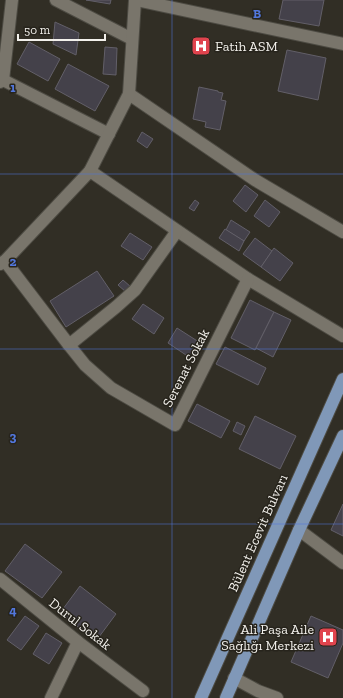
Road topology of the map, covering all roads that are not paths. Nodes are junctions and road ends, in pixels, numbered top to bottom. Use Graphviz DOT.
graph roads {
  1 [pos="12,0"];
  2 [pos="56,0"];
  3 [pos="136,0"];
  4 [pos="132,39"];
  5 [pos="343,44"];
  6 [pos="2,81"];
  7 [pos="129,94"];
  8 [pos="109,134"];
  9 [pos="90,171"];
  10 [pos="177,231"];
  11 [pos="343,232"];
  12 [pos="3,262"];
  13 [pos="248,279"];
  14 [pos="343,336"];
  15 [pos="69,345"];
  16 [pos="343,380"];
  17 [pos="343,436"];
  18 [pos="300,530"];
  19 [pos="343,563"];
  20 [pos="0,579"];
  21 [pos="78,642"];
  22 [pos="234,678"];
  23 [pos="143,690"];
  24 [pos="261,694"];
  25 [pos="51,698"];
  26 [pos="200,698"];
  27 [pos="226,698"];
  28 [pos="276,698"];
  1 -- 6 [label="street"];
  2 -- 4 [label="street"];
  3 -- 4 [label="street"];
  3 -- 5 [label="street"];
  4 -- 7 [label="street"];
  6 -- 8 [label="street"];
  7 -- 8 [label="street"];
  7 -- 11 [label="street"];
  8 -- 9 [label="street"];
  9 -- 10 [label="street"];
  9 -- 12 [label="street"];
  10 -- 13 [label="street"];
  10 -- 15 [label="street"];
  12 -- 15 [label="street"];
  13 -- 14 [label="street"];
  13 -- 15 [label="street, Serenat Sokak"];
  16 -- 26 [label="main road, Bülent Ecevit Bulvarı"];
  17 -- 18 [label="main road"];
  18 -- 19 [label="street"];
  18 -- 22 [label="main road"];
  20 -- 21 [label="street, Durul Sokak"];
  21 -- 23 [label="street, Durul Sokak"];
  21 -- 25 [label="street"];
  22 -- 24 [label="street"];
  22 -- 27 [label="main road"];
  24 -- 28 [label="street"];
}
